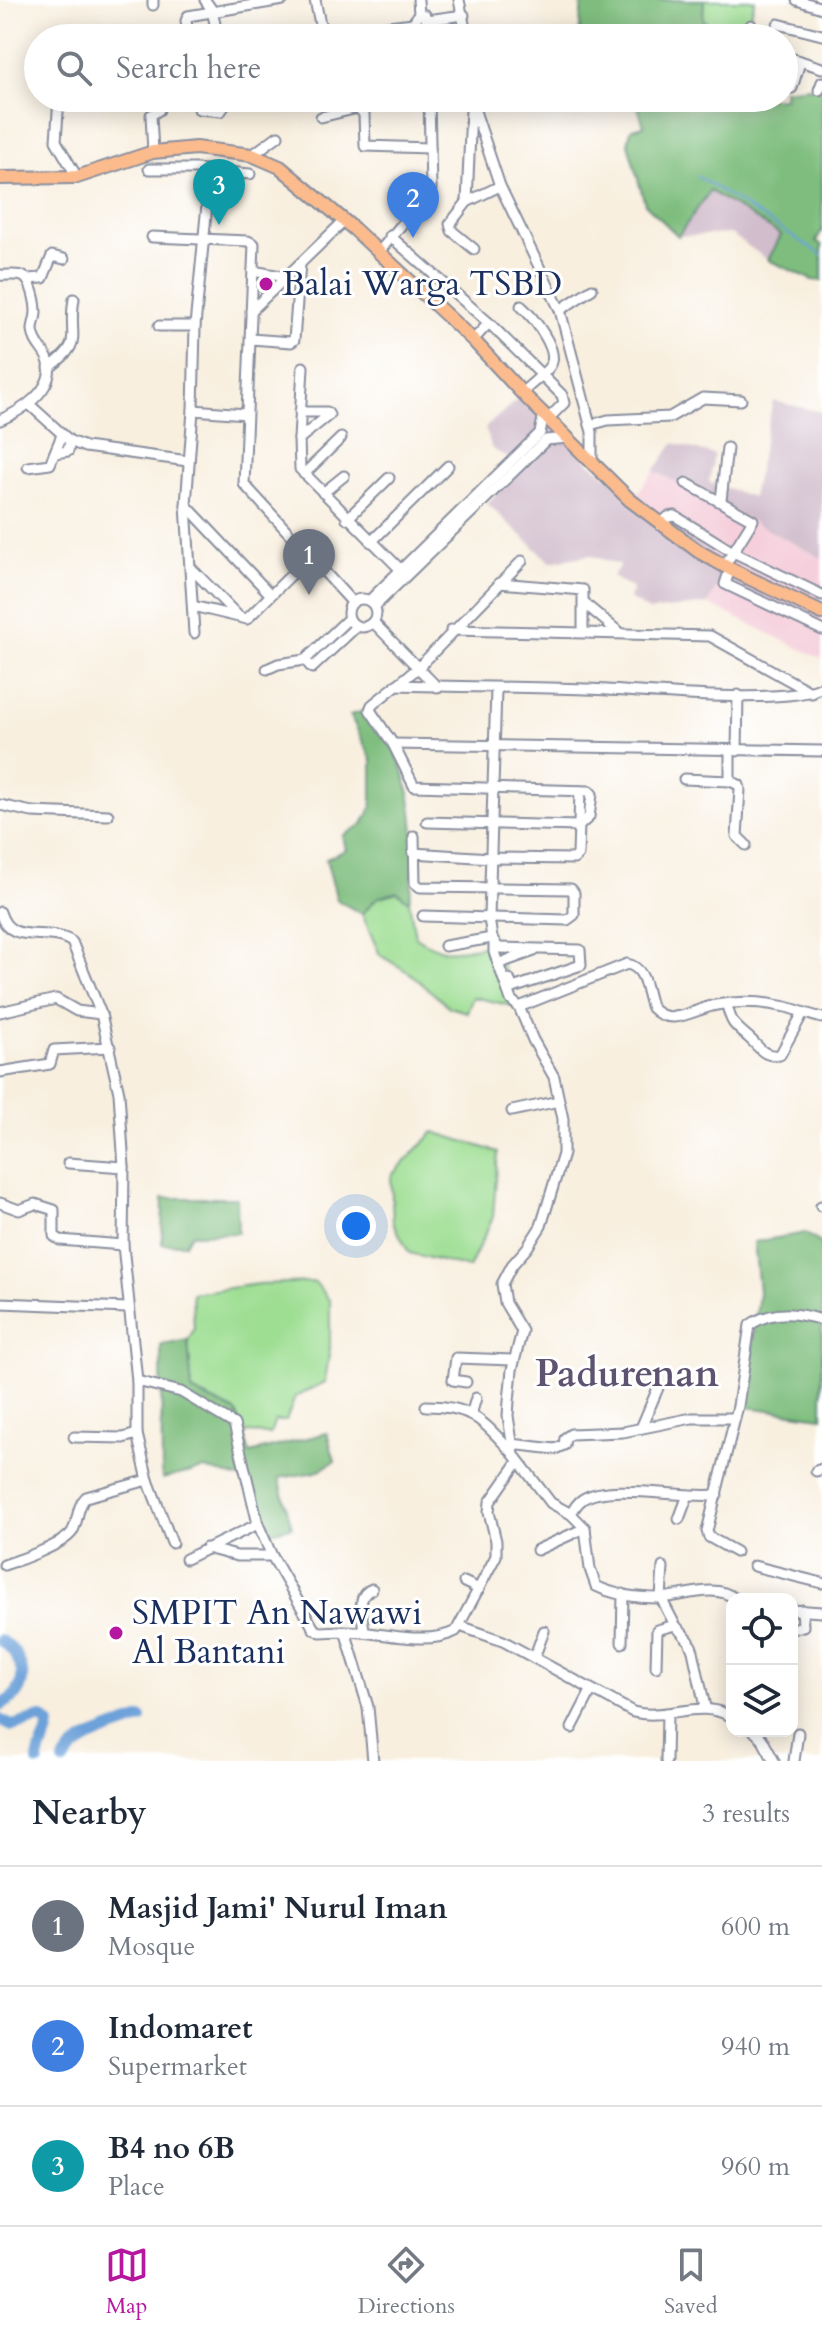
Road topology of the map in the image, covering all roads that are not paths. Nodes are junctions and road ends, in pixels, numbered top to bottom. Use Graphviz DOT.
graph roads {
  1 [pos="205,0"];
  2 [pos="283,0"];
  3 [pos="315,0"];
  4 [pos="418,0"];
  5 [pos="459,0"];
  6 [pos="466,0"];
  7 [pos="797,0"];
  8 [pos="236,3"];
  9 [pos="822,8"];
  10 [pos="212,10"];
  11 [pos="464,15"];
  12 [pos="188,24"];
  13 [pos="215,24"];
  14 [pos="320,24"];
  15 [pos="421,24"];
  16 [pos="425,24"];
  17 [pos="465,24"];
  18 [pos="798,29"];
  19 [pos="822,35"];
  20 [pos="800,62"];
  21 [pos="798,68"];
  22 [pos="822,68"];
  23 [pos="58,112"];
  24 [pos="156,112"];
  25 [pos="334,112"];
  26 [pos="362,112"];
  27 [pos="429,112"];
  28 [pos="471,112"];
  29 [pos="476,112"];
  30 [pos="321,117"];
  31 [pos="278,136"];
  32 [pos="196,148"];
  33 [pos="430,148"];
  34 [pos="153,152"];
  35 [pos="252,155"];
  36 [pos="149,169"];
  37 [pos="195,169"];
  38 [pos="250,174"];
  39 [pos="77,177"];
  40 [pos="0,178"];
  41 [pos="500,186"];
  42 [pos="467,202"];
  43 [pos="207,205"];
  44 [pos="344,221"];
  45 [pos="390,236"];
  46 [pos="152,237"];
  47 [pos="204,240"];
  48 [pos="474,249"];
  49 [pos="379,252"];
  50 [pos="64,259"];
  51 [pos="300,264"];
  52 [pos="253,271"];
  53 [pos="0,275"];
  54 [pos="286,277"];
  55 [pos="27,279"];
  56 [pos="592,289"];
  57 [pos="74,299"];
  58 [pos="521,306"];
  59 [pos="560,310"];
  60 [pos="251,311"];
  61 [pos="489,323"];
  62 [pos="159,326"];
  63 [pos="195,326"];
  64 [pos="251,339"];
  65 [pos="473,340"];
  66 [pos="303,367"];
  67 [pos="49,368"];
  68 [pos="542,374"];
  69 [pos="522,393"];
  70 [pos="741,400"];
  71 [pos="30,405"];
  72 [pos="193,410"];
  73 [pos="300,412"];
  74 [pos="246,414"];
  75 [pos="547,416"];
  76 [pos="0,420"];
  77 [pos="590,425"];
  78 [pos="543,436"];
  79 [pos="66,438"];
  80 [pos="341,438"];
  81 [pos="568,438"];
  82 [pos="299,439"];
  83 [pos="727,448"];
  84 [pos="188,461"];
  85 [pos="592,464"];
  86 [pos="448,466"];
  87 [pos="28,467"];
  88 [pos="304,474"];
  89 [pos="344,476"];
  90 [pos="389,478"];
  91 [pos="686,483"];
  92 [pos="323,493"];
  93 [pos="721,500"];
  94 [pos="186,505"];
  95 [pos="347,519"];
  96 [pos="660,525"];
  97 [pos="371,542"];
  98 [pos="733,552"];
  99 [pos="311,555"];
  100 [pos="522,561"];
  101 [pos="727,567"];
  102 [pos="191,568"];
  103 [pos="401,570"];
  104 [pos="499,583"];
  105 [pos="270,594"];
  106 [pos="822,595"];
  107 [pos="352,602"];
  108 [pos="373,603"];
  109 [pos="585,604"];
  110 [pos="193,606"];
  111 [pos="822,613"];
  112 [pos="349,618"];
  113 [pos="240,619"];
  114 [pos="373,622"];
  115 [pos="357,626"];
  116 [pos="451,630"];
  117 [pos="822,630"];
  118 [pos="583,631"];
  119 [pos="194,633"];
  120 [pos="620,633"];
  121 [pos="305,660"];
  122 [pos="418,668"];
  123 [pos="267,669"];
  124 [pos="396,685"];
  125 [pos="437,687"];
  126 [pos="496,689"];
  127 [pos="817,690"];
  128 [pos="738,695"];
  129 [pos="393,744"];
  130 [pos="493,746"];
  131 [pos="734,751"];
  132 [pos="822,751"];
  133 [pos="684,779"];
  134 [pos="730,781"];
  135 [pos="493,789"];
  136 [pos="0,805"];
  137 [pos="108,815"];
  138 [pos="427,822"];
  139 [pos="492,823"];
  140 [pos="579,826"];
  141 [pos="414,836"];
  142 [pos="746,845"];
  143 [pos="413,853"];
  144 [pos="491,858"];
  145 [pos="490,888"];
  146 [pos="0,912"];
  147 [pos="423,916"];
  148 [pos="489,918"];
  149 [pos="4,928"];
  150 [pos="495,943"];
  151 [pos="445,946"];
  152 [pos="541,948"];
  153 [pos="503,962"];
  154 [pos="727,1005"];
  155 [pos="519,1007"];
  156 [pos="0,1013"];
  157 [pos="803,1013"];
  158 [pos="101,1014"];
  159 [pos="822,1018"];
  160 [pos="110,1047"];
  161 [pos="0,1072"];
  162 [pos="559,1101"];
  163 [pos="512,1111"];
  164 [pos="68,1163"];
  165 [pos="124,1167"];
  166 [pos="0,1203"];
  167 [pos="123,1245"];
  168 [pos="0,1303"];
  169 [pos="128,1308"];
  170 [pos="822,1320"];
  171 [pos="513,1360"];
  172 [pos="137,1381"];
  173 [pos="466,1382"];
  174 [pos="658,1388"];
  175 [pos="476,1398"];
  176 [pos="426,1406"];
  177 [pos="471,1415"];
  178 [pos="735,1418"];
  179 [pos="641,1428"];
  180 [pos="137,1434"];
  181 [pos="74,1437"];
  182 [pos="511,1444"];
  183 [pos="516,1459"];
  184 [pos="148,1480"];
  185 [pos="688,1495"];
  186 [pos="717,1495"];
  187 [pos="571,1514"];
  188 [pos="679,1519"];
  189 [pos="258,1524"];
  190 [pos="585,1528"];
  191 [pos="172,1543"];
  192 [pos="206,1548"];
  193 [pos="537,1550"];
  194 [pos="736,1552"];
  195 [pos="272,1556"];
  196 [pos="186,1559"];
  197 [pos="4,1565"];
  198 [pos="754,1566"];
  199 [pos="663,1567"];
  200 [pos="464,1582"];
  201 [pos="822,1583"];
  202 [pos="372,1589"];
  203 [pos="479,1589"];
  204 [pos="729,1593"];
  205 [pos="623,1594"];
  206 [pos="661,1598"];
  207 [pos="798,1610"];
  208 [pos="822,1612"];
  209 [pos="675,1625"];
  210 [pos="460,1626"];
  211 [pos="344,1631"];
  212 [pos="364,1631"];
  213 [pos="544,1631"];
  214 [pos="622,1643"];
  215 [pos="534,1658"];
  216 [pos="656,1667"];
  217 [pos="591,1691"];
  218 [pos="705,1707"];
  219 [pos="667,1713"];
  220 [pos="726,1715"];
  221 [pos="572,1728"];
  222 [pos="760,1737"];
  223 [pos="797,1737"];
  224 [pos="373,1760"];
  225 [pos="366,1761"];
  226 [pos="666,1761"];
  227 [pos="774,1761"];
  228 [pos="794,1761"];
  1 -- 10 [label="street"];
  2 -- 8 [label="street"];
  3 -- 14 [label="street"];
  4 -- 15 [label="street"];
  5 -- 11 [label="street"];
  6 -- 11 [label="street"];
  7 -- 9 [label="street"];
  8 -- 10 [label="street"];
  10 -- 12 [label="street"];
  10 -- 13 [label="street"];
  11 -- 16 [label="street"];
  11 -- 17 [label="street"];
  18 -- 19 [label="street"];
  20 -- 21 [label="street"];
  20 -- 22 [label="street"];
  23 -- 39 [label="street"];
  24 -- 34 [label="street"];
  25 -- 30 [label="street"];
  26 -- 33 [label="street"];
  27 -- 33 [label="street"];
  28 -- 42 [label="street"];
  29 -- 41 [label="street"];
  31 -- 35 [label="street"];
  32 -- 34 [label="main road"];
  32 -- 35 [label="main road"];
  32 -- 37 [label="street"];
  33 -- 45 [label="street"];
  34 -- 39 [label="main road"];
  35 -- 44 [label="main road"];
  36 -- 37 [label="street"];
  37 -- 38 [label="street"];
  39 -- 40 [label="main road"];
  41 -- 42 [label="street"];
  41 -- 59 [label="street"];
  42 -- 48 [label="street"];
  43 -- 47 [label="street"];
  44 -- 49 [label="main road"];
  44 -- 51 [label="street"];
  45 -- 49 [label="street"];
  45 -- 61 [label="street"];
  46 -- 47 [label="street"];
  47 -- 52 [label="street"];
  47 -- 63 [label="street"];
  49 -- 65 [label="main road"];
  50 -- 55 [label="street"];
  51 -- 54 [label="street"];
  51 -- 64 [label="street"];
  52 -- 54 [label="street"];
  52 -- 60 [label="street"];
  53 -- 55 [label="street"];
  54 -- 60 [label="street"];
  55 -- 67 [label="street"];
  56 -- 59 [label="street"];
  57 -- 67 [label="street"];
  58 -- 68 [label="street"];
  59 -- 77 [label="street"];
  60 -- 64 [label="street"];
  61 -- 65 [label="street"];
  61 -- 68 [label="street"];
  62 -- 63 [label="street"];
  63 -- 72 [label="street"];
  64 -- 74 [label="street"];
  65 -- 69 [label="main road"];
  66 -- 73 [label="street"];
  67 -- 71 [label="street"];
  68 -- 69 [label="street"];
  68 -- 75 [label="street"];
  69 -- 75 [label="main road"];
  70 -- 77 [label="street"];
  71 -- 76 [label="street"];
  71 -- 79 [label="street"];
  72 -- 74 [label="street"];
  72 -- 84 [label="street"];
  73 -- 82 [label="street"];
  73 -- 82 [label="street"];
  74 -- 99 [label="street"];
  75 -- 78 [label="street"];
  75 -- 81 [label="main road"];
  77 -- 85 [label="street"];
  78 -- 81 [label="street"];
  78 -- 103 [label="street"];
  78 -- 108 [label="street"];
  79 -- 84 [label="street"];
  79 -- 87 [label="street"];
  80 -- 88 [label="street"];
  81 -- 85 [label="main road"];
  82 -- 88 [label="street"];
  83 -- 93 [label="street"];
  84 -- 94 [label="street"];
  85 -- 96 [label="main road"];
  86 -- 97 [label="street"];
  88 -- 92 [label="street"];
  89 -- 92 [label="street"];
  90 -- 95 [label="street"];
  91 -- 93 [label="street"];
  92 -- 95 [label="street"];
  93 -- 98 [label="street"];
  94 -- 102 [label="street"];
  94 -- 105 [label="street"];
  95 -- 97 [label="street"];
  96 -- 98 [label="street"];
  96 -- 101 [label="main road"];
  97 -- 103 [label="street"];
  98 -- 101 [label="street"];
  98 -- 106 [label="street"];
  99 -- 105 [label="street"];
  99 -- 107 [label="street"];
  100 -- 104 [label="street"];
  101 -- 111 [label="main road"];
  101 -- 117 [label="street"];
  102 -- 110 [label="street"];
  102 -- 113 [label="street"];
  103 -- 108 [label="street"];
  104 -- 109 [label="street"];
  104 -- 116 [label="street"];
  105 -- 113 [label="street"];
  107 -- 108 [label="street"];
  107 -- 112 [label="street"];
  108 -- 114 [label="street"];
  109 -- 118 [label="street"];
  109 -- 120 [label="street"];
  110 -- 113 [label="street"];
  110 -- 119 [label="street"];
  112 -- 115 [label="street"];
  112 -- 121 [label="street"];
  114 -- 115 [label="street"];
  114 -- 122 [label="street"];
  115 -- 121 [label="street"];
  116 -- 118 [label="street"];
  116 -- 122 [label="street"];
  118 -- 120 [label="street"];
  120 -- 127 [label="street"];
  121 -- 123 [label="street"];
  122 -- 124 [label="street"];
  122 -- 125 [label="street"];
  124 -- 125 [label="street"];
  124 -- 129 [label="street"];
  125 -- 126 [label="street"];
  126 -- 128 [label="street"];
  126 -- 130 [label="street"];
  127 -- 128 [label="street"];
  128 -- 131 [label="street"];
  129 -- 130 [label="street"];
  129 -- 135 [label="street"];
  130 -- 131 [label="street"];
  130 -- 135 [label="street"];
  131 -- 132 [label="street"];
  131 -- 134 [label="street"];
  133 -- 134 [label="street"];
  134 -- 142 [label="street"];
  135 -- 139 [label="street"];
  135 -- 140 [label="street"];
  136 -- 137 [label="street"];
  138 -- 139 [label="street"];
  139 -- 140 [label="street"];
  139 -- 144 [label="street"];
  140 -- 144 [label="street"];
  141 -- 143 [label="street"];
  143 -- 144 [label="street"];
  143 -- 145 [label="street"];
  144 -- 145 [label="street"];
  145 -- 148 [label="street"];
  145 -- 148 [label="street"];
  146 -- 149 [label="street"];
  147 -- 148 [label="street"];
  148 -- 150 [label="street"];
  149 -- 158 [label="street"];
  150 -- 151 [label="street"];
  150 -- 152 [label="street"];
  150 -- 153 [label="street"];
  150 -- 155 [label="street"];
  152 -- 153 [label="street"];
  152 -- 153 [label="street"];
  154 -- 155 [label="street"];
  154 -- 157 [label="street"];
  154 -- 157 [label="street"];
  155 -- 162 [label="street"];
  156 -- 158 [label="street"];
  157 -- 159 [label="street"];
  158 -- 160 [label="street"];
  160 -- 161 [label="street"];
  160 -- 165 [label="street"];
  162 -- 163 [label="street"];
  162 -- 171 [label="street"];
  164 -- 165 [label="street"];
  165 -- 167 [label="street"];
  166 -- 167 [label="street"];
  167 -- 169 [label="street"];
  168 -- 169 [label="street"];
  169 -- 172 [label="street"];
  170 -- 178 [label="street"];
  171 -- 173 [label="street"];
  171 -- 182 [label="street"];
  172 -- 180 [label="street"];
  172 -- 189 [label="street"];
  174 -- 179 [label="street"];
  175 -- 177 [label="street"];
  176 -- 177 [label="street"];
  177 -- 183 [label="street"];
  178 -- 179 [label="street"];
  178 -- 186 [label="street"];
  179 -- 182 [label="street"];
  180 -- 181 [label="street"];
  180 -- 184 [label="street"];
  182 -- 183 [label="street"];
  183 -- 187 [label="street"];
  183 -- 203 [label="street"];
  184 -- 191 [label="street"];
  184 -- 197 [label="street"];
  185 -- 186 [label="street"];
  185 -- 187 [label="street"];
  185 -- 188 [label="street"];
  186 -- 194 [label="street"];
  187 -- 190 [label="street"];
  189 -- 192 [label="street"];
  189 -- 195 [label="street"];
  190 -- 193 [label="street"];
  190 -- 205 [label="street"];
  192 -- 195 [label="street"];
  192 -- 196 [label="street"];
  195 -- 211 [label="street"];
  198 -- 201 [label="street"];
  199 -- 206 [label="street"];
  200 -- 203 [label="street"];
  202 -- 212 [label="street"];
  203 -- 210 [label="street"];
  204 -- 206 [label="street"];
  205 -- 206 [label="street"];
  205 -- 214 [label="street"];
  206 -- 209 [label="street"];
  207 -- 208 [label="street"];
  209 -- 216 [label="street"];
  209 -- 218 [label="street"];
  210 -- 212 [label="street"];
  210 -- 215 [label="street"];
  211 -- 212 [label="street"];
  211 -- 224 [label="street"];
  213 -- 215 [label="street"];
  215 -- 217 [label="street"];
  217 -- 219 [label="street"];
  217 -- 221 [label="street"];
  218 -- 219 [label="street"];
  218 -- 220 [label="street"];
  219 -- 226 [label="street"];
  222 -- 227 [label="street"];
  223 -- 228 [label="street"];
  224 -- 225 [label="street"];
}
